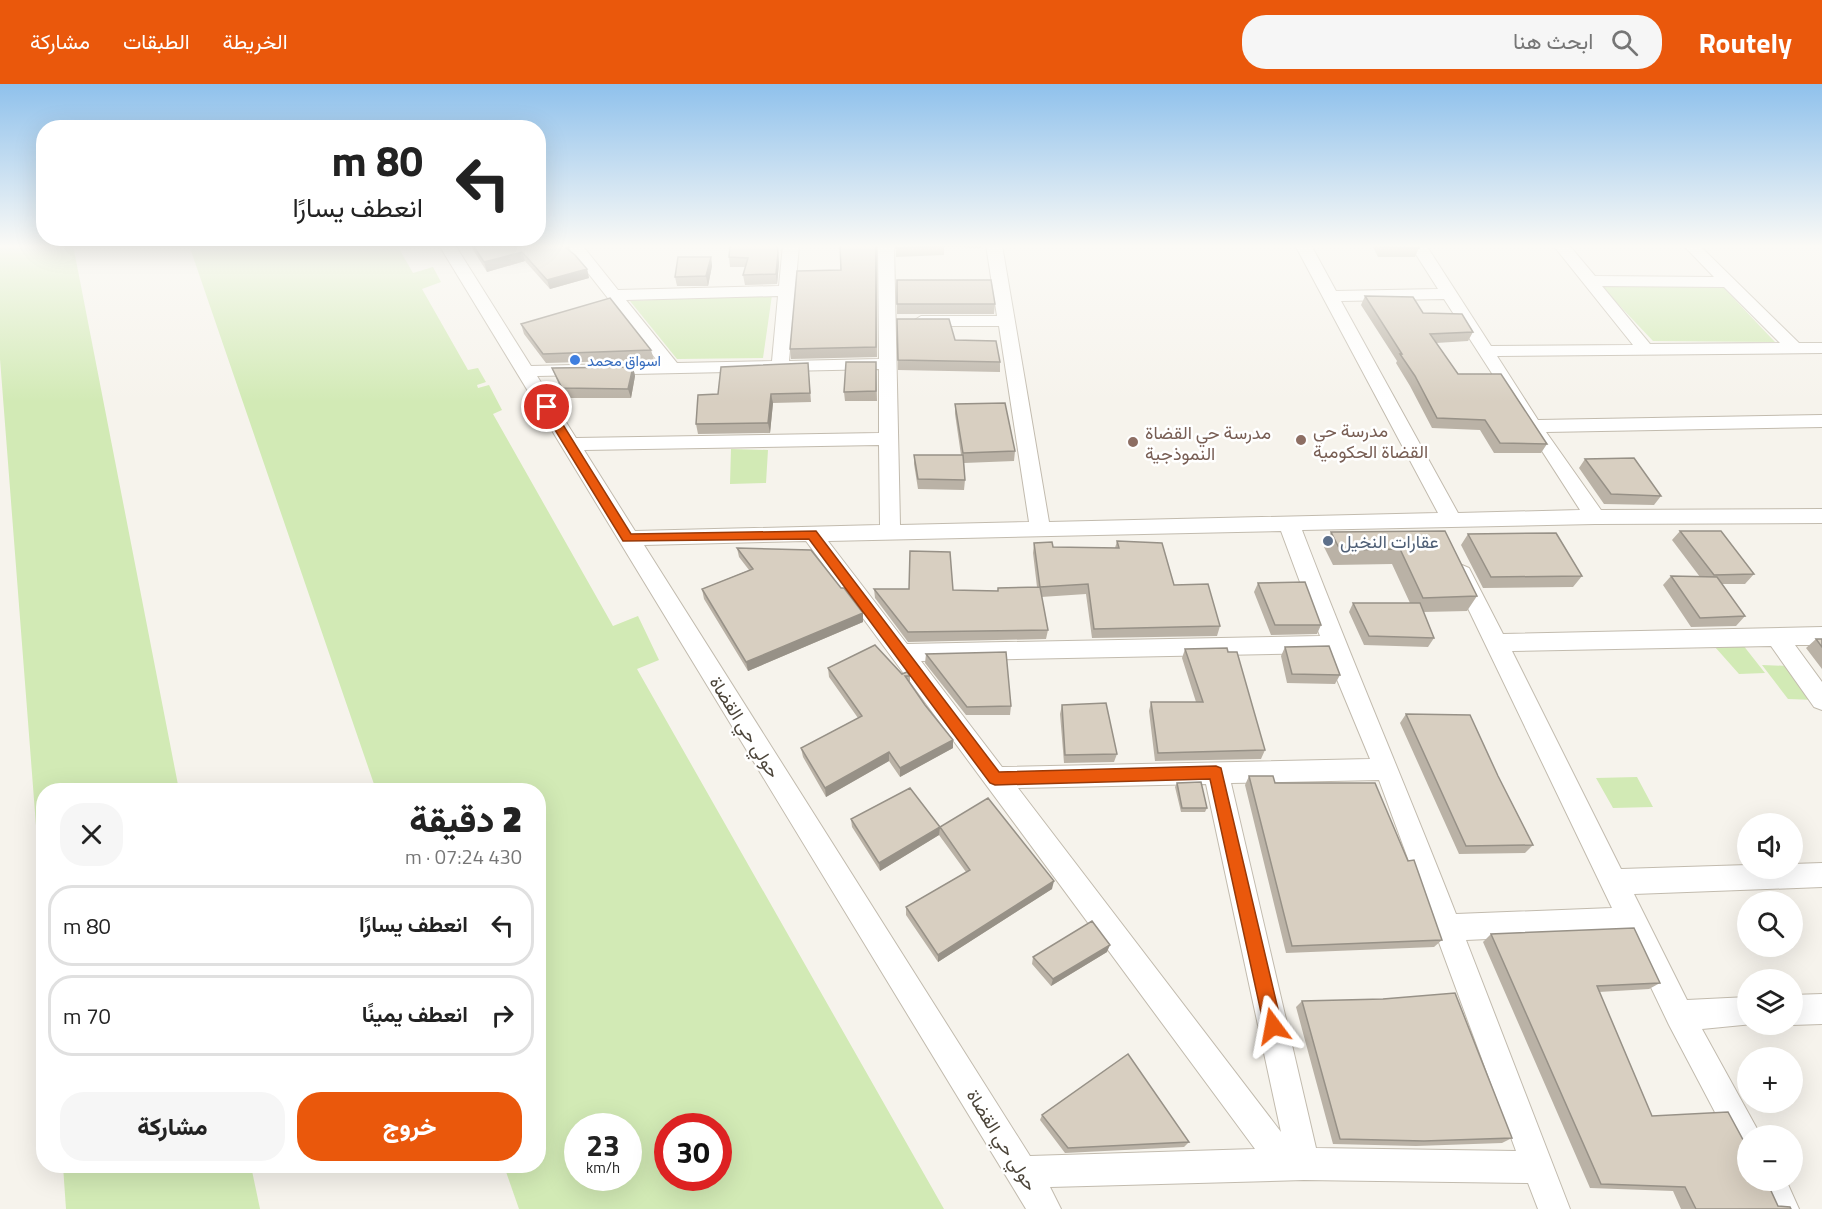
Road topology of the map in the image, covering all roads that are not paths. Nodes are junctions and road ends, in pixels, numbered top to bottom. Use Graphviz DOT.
graph roads {
  1 [pos="479,298"];
  2 [pos="617,298"];
  3 [pos="786,298"];
  4 [pos="887,298"];
  5 [pos="1002,298"];
  6 [pos="1332,298"];
  7 [pos="1451,298"];
  8 [pos="1604,298"];
  9 [pos="1744,298"];
  10 [pos="887,321"];
  11 [pos="1006,321"];
  12 [pos="1794,348"];
  13 [pos="1822,348"];
  14 [pos="1645,349"];
  15 [pos="1485,351"];
  16 [pos="888,364"];
  17 [pos="780,366"];
  18 [pos="672,368"];
  19 [pos="524,371"];
  20 [pos="1822,421"];
  21 [pos="1533,426"];
  22 [pos="889,439"];
  23 [pos="569,444"];
  24 [pos="1822,516"];
  25 [pos="1595,517"];
  26 [pos="1289,524"];
  27 [pos="1040,529"];
  28 [pos="890,532"];
  29 [pos="812,534"];
  30 [pos="1447,534"];
  31 [pos="628,538"];
  32 [pos="1822,636"];
  33 [pos="1777,637"];
  34 [pos="1496,643"];
  35 [pos="1334,644"];
  36 [pos="901,653"];
  37 [pos="1822,700"];
  38 [pos="1387,769"];
  39 [pos="1216,772"];
  40 [pos="995,778"];
  41 [pos="1822,875"];
  42 [pos="1614,882"];
  43 [pos="1632,920"];
  44 [pos="1448,928"];
  45 [pos="1822,1009"];
  46 [pos="1803,1010"];
  47 [pos="1737,1012"];
  48 [pos="1679,1015"];
  49 [pos="1738,1125"];
  50 [pos="1295,1165"];
  51 [pos="1538,1167"];
  52 [pos="1022,1172"];
  53 [pos="1774,1191"];
  54 [pos="1045,1209"];
  55 [pos="1554,1209"];
  56 [pos="1783,1209"];
  1 -- 19 [label="street, حولي حي القضاة"];
  2 -- 18 [label="street"];
  3 -- 17 [label="street"];
  4 -- 10 [label="street"];
  5 -- 11 [label="street"];
  6 -- 30 [label="street"];
  7 -- 15 [label="street"];
  8 -- 14 [label="street"];
  9 -- 12 [label="street"];
  10 -- 11 [label="street"];
  10 -- 16 [label="street"];
  11 -- 27 [label="street"];
  12 -- 13 [label="street"];
  12 -- 14 [label="street"];
  14 -- 15 [label="street"];
  15 -- 21 [label="street"];
  16 -- 17 [label="street"];
  16 -- 22 [label="street"];
  17 -- 18 [label="street"];
  18 -- 19 [label="street"];
  19 -- 23 [label="street, حولي حي القضاة"];
  20 -- 21 [label="street"];
  21 -- 25 [label="street"];
  22 -- 23 [label="street"];
  22 -- 28 [label="street"];
  23 -- 31 [label="street, حولي حي القضاة"];
  24 -- 25 [label="street"];
  25 -- 30 [label="street"];
  26 -- 27 [label="street"];
  26 -- 30 [label="street"];
  26 -- 35 [label="street"];
  27 -- 28 [label="street"];
  28 -- 29 [label="street"];
  29 -- 31 [label="street"];
  29 -- 36 [label="street"];
  30 -- 34 [label="street"];
  31 -- 52 [label="street, حولي حي القضاة"];
  32 -- 33 [label="street"];
  33 -- 34 [label="street"];
  33 -- 37 [label="street"];
  34 -- 42 [label="street"];
  35 -- 36 [label="street"];
  35 -- 38 [label="street"];
  36 -- 40 [label="street"];
  38 -- 39 [label="street"];
  38 -- 44 [label="street"];
  39 -- 40 [label="street"];
  39 -- 50 [label="street"];
  40 -- 50 [label="street"];
  41 -- 42 [label="street"];
  42 -- 43 [label="street"];
  43 -- 44 [label="street"];
  43 -- 48 [label="street"];
  44 -- 51 [label="street"];
  45 -- 46 [label="street"];
  47 -- 48 [label="street"];
  48 -- 49 [label="street"];
  50 -- 51 [label="street"];
  50 -- 52 [label="street"];
  51 -- 55 [label="street"];
  52 -- 54 [label="street, حولي حي القضاة"];
  53 -- 56 [label="street"];
}
